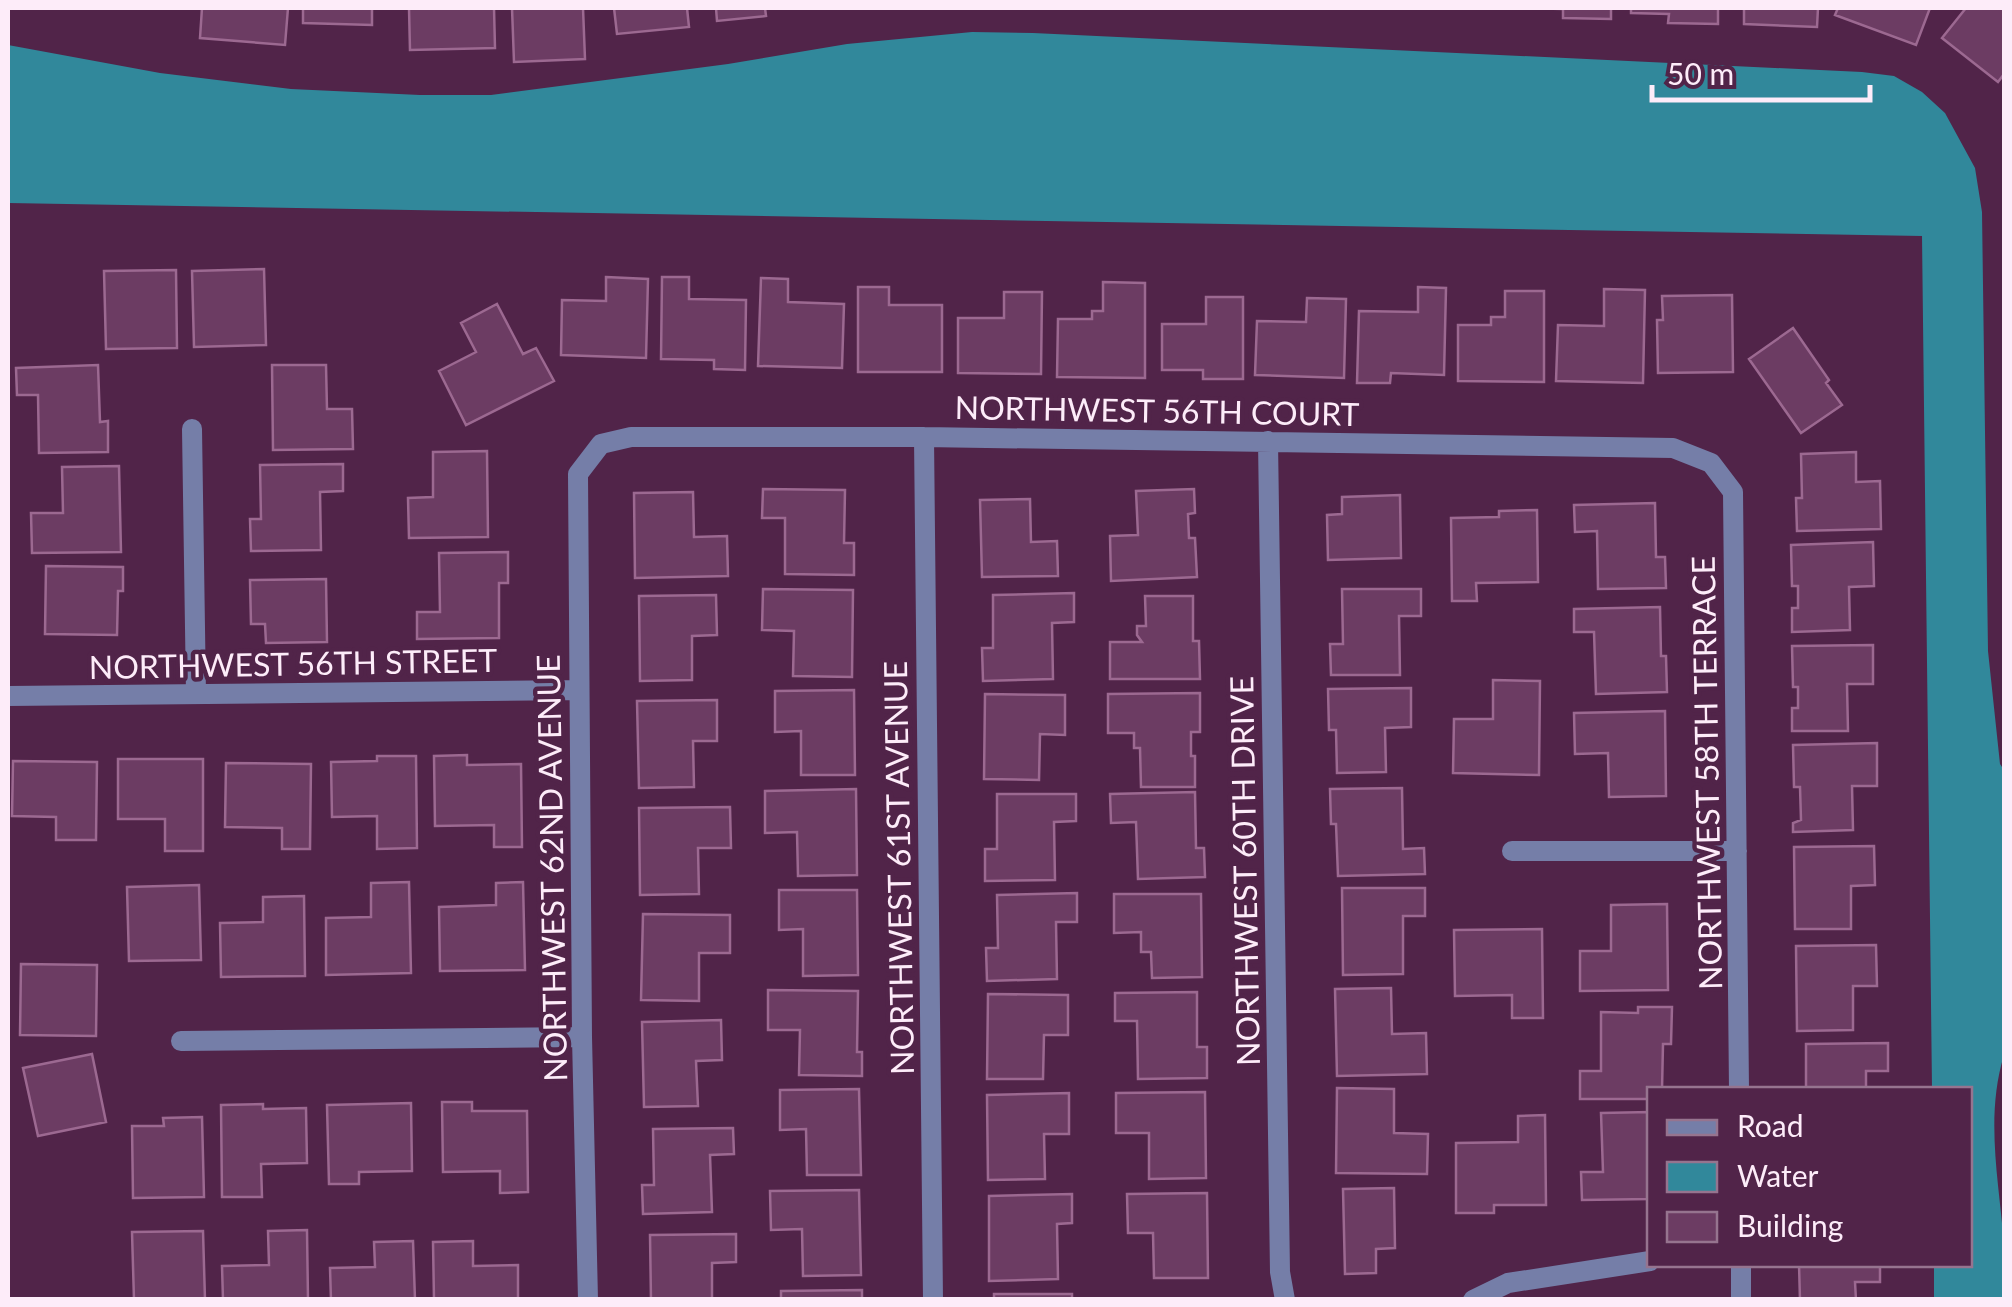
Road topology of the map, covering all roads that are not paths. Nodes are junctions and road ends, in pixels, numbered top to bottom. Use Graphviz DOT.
graph roads {
  1 [pos="192,430"];
  2 [pos="924,437"];
  3 [pos="1268,440"];
  4 [pos="601,444"];
  5 [pos="1710,463"];
  6 [pos="578,690"];
  7 [pos="196,694"];
  8 [pos="8,696"];
  9 [pos="1512,850"];
  10 [pos="1737,850"];
  11 [pos="582,1037"];
  12 [pos="181,1041"];
  13 [pos="1739,1087"];
  14 [pos="1647,1261"];
  15 [pos="1741,1267"];
  16 [pos="588,1300"];
  17 [pos="933,1300"];
  18 [pos="1285,1300"];
  19 [pos="1473,1300"];
  20 [pos="1741,1300"];
  1 -- 7 [label="street"];
  2 -- 3 [label="street, NORTHWEST 56TH COURT"];
  2 -- 4 [label="street, NORTHWEST 56TH COURT"];
  2 -- 17 [label="street, NORTHWEST 61ST AVENUE"];
  3 -- 5 [label="street, NORTHWEST 56TH COURT"];
  3 -- 18 [label="street, NORTHWEST 60TH DRIVE"];
  4 -- 6 [label="street, NORTHWEST 62ND AVENUE"];
  5 -- 10 [label="street, NORTHWEST 58TH TERRACE"];
  6 -- 7 [label="street, NORTHWEST 56TH STREET"];
  6 -- 11 [label="street, NORTHWEST 62ND AVENUE"];
  7 -- 8 [label="street, NORTHWEST 56TH STREET"];
  9 -- 10 [label="street"];
  10 -- 13 [label="street, NORTHWEST 58TH TERRACE"];
  11 -- 12 [label="street"];
  11 -- 16 [label="street, NORTHWEST 62ND AVENUE"];
  14 -- 19 [label="street"];
  15 -- 20 [label="street"];
}
